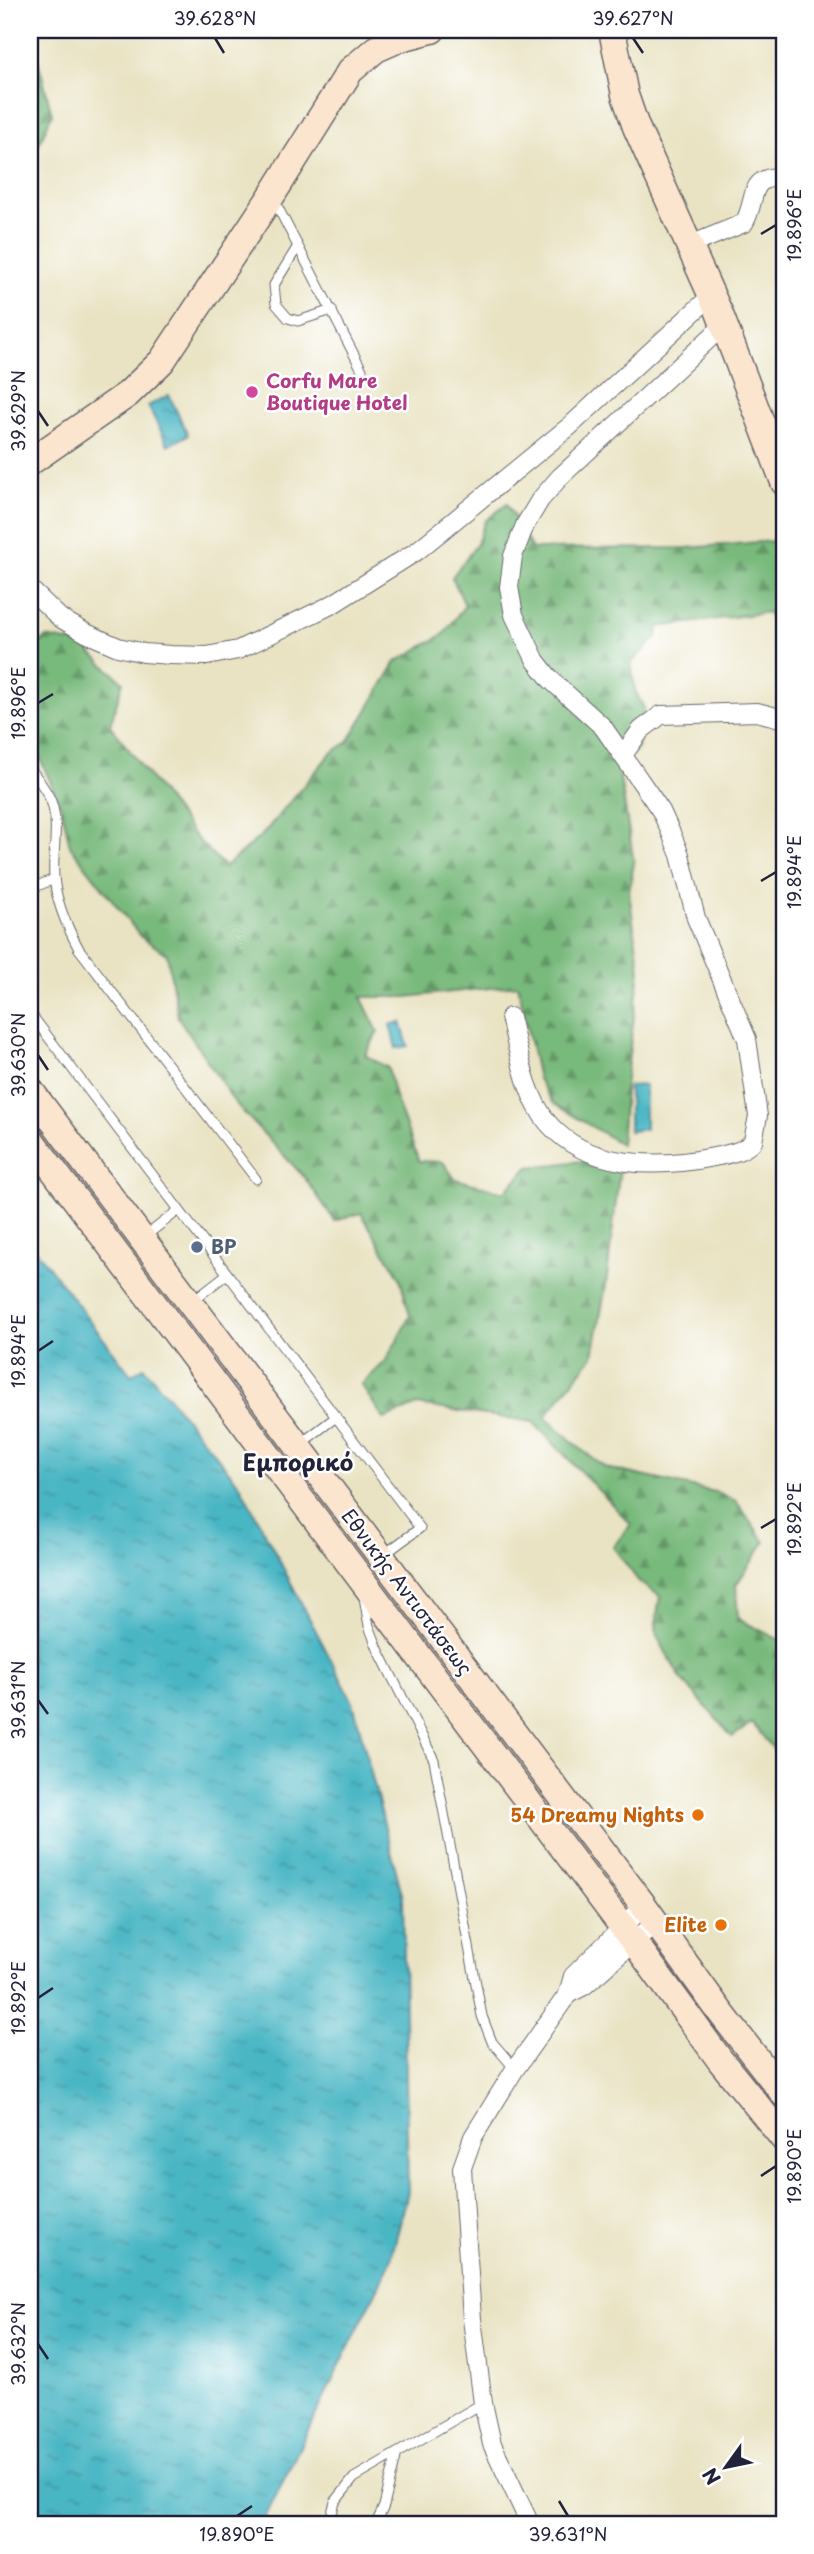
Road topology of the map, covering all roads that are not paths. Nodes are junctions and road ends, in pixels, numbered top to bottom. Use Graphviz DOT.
graph roads {
  1 [pos="432,30"];
  2 [pos="612,30"];
  3 [pos="784,177"];
  4 [pos="272,195"];
  5 [pos="298,246"];
  6 [pos="688,246"];
  7 [pos="711,296"];
  8 [pos="332,310"];
  9 [pos="724,325"];
  10 [pos="362,370"];
  11 [pos="780,459"];
  12 [pos="30,462"];
  13 [pos="784,482"];
  14 [pos="30,589"];
  15 [pos="784,719"];
  16 [pos="623,755"];
  17 [pos="30,768"];
  18 [pos="54,878"];
  19 [pos="30,889"];
  20 [pos="30,1013"];
  21 [pos="510,1017"];
  22 [pos="30,1090"];
  23 [pos="30,1139"];
  24 [pos="256,1179"];
  25 [pos="179,1210"];
  26 [pos="142,1239"];
  27 [pos="227,1274"];
  28 [pos="190,1303"];
  29 [pos="336,1417"];
  30 [pos="298,1446"];
  31 [pos="381,1557"];
  32 [pos="358,1575"];
  33 [pos="649,1914"];
  34 [pos="628,1934"];
  35 [pos="515,2069"];
  36 [pos="784,2094"];
  37 [pos="784,2138"];
  38 [pos="483,2403"];
  39 [pos="397,2453"];
  40 [pos="329,2524"];
  41 [pos="376,2524"];
  42 [pos="530,2524"];
  1 -- 4 [label="main road"];
  2 -- 6 [label="main road"];
  3 -- 6 [label="street"];
  4 -- 5 [label="lane"];
  4 -- 12 [label="main road"];
  5 -- 8 [label="lane"];
  5 -- 8 [label="lane"];
  6 -- 7 [label="main road"];
  7 -- 9 [label="main road"];
  7 -- 14 [label="street"];
  8 -- 10 [label="lane"];
  9 -- 11 [label="main road"];
  9 -- 16 [label="street"];
  11 -- 13 [label="main road"];
  15 -- 16 [label="street"];
  16 -- 21 [label="street"];
  17 -- 18 [label="lane"];
  18 -- 19 [label="lane"];
  18 -- 24 [label="lane"];
  20 -- 25 [label="lane"];
  22 -- 26 [label="main road, Εθνικής Αντιστάσεως"];
  23 -- 32 [label="main road, Εθνικής Αντιστάσεως"];
  25 -- 26 [label="lane"];
  25 -- 27 [label="lane"];
  26 -- 28 [label="main road, Εθνικής Αντιστάσεως"];
  27 -- 28 [label="lane"];
  27 -- 29 [label="lane"];
  28 -- 30 [label="main road, Εθνικής Αντιστάσεως"];
  29 -- 30 [label="lane"];
  29 -- 31 [label="lane"];
  30 -- 31 [label="main road, Εθνικής Αντιστάσεως"];
  31 -- 33 [label="main road, Εθνικής Αντιστάσεως"];
  32 -- 34 [label="main road, Εθνικής Αντιστάσεως"];
  32 -- 35 [label="lane"];
  33 -- 34 [label="street"];
  33 -- 36 [label="main road, Εθνικής Αντιστάσεως"];
  34 -- 35 [label="street"];
  34 -- 37 [label="main road, Εθνικής Αντιστάσεως"];
  35 -- 38 [label="street"];
  38 -- 39 [label="lane"];
  38 -- 42 [label="street"];
  39 -- 40 [label="lane"];
  39 -- 41 [label="lane"];
}
